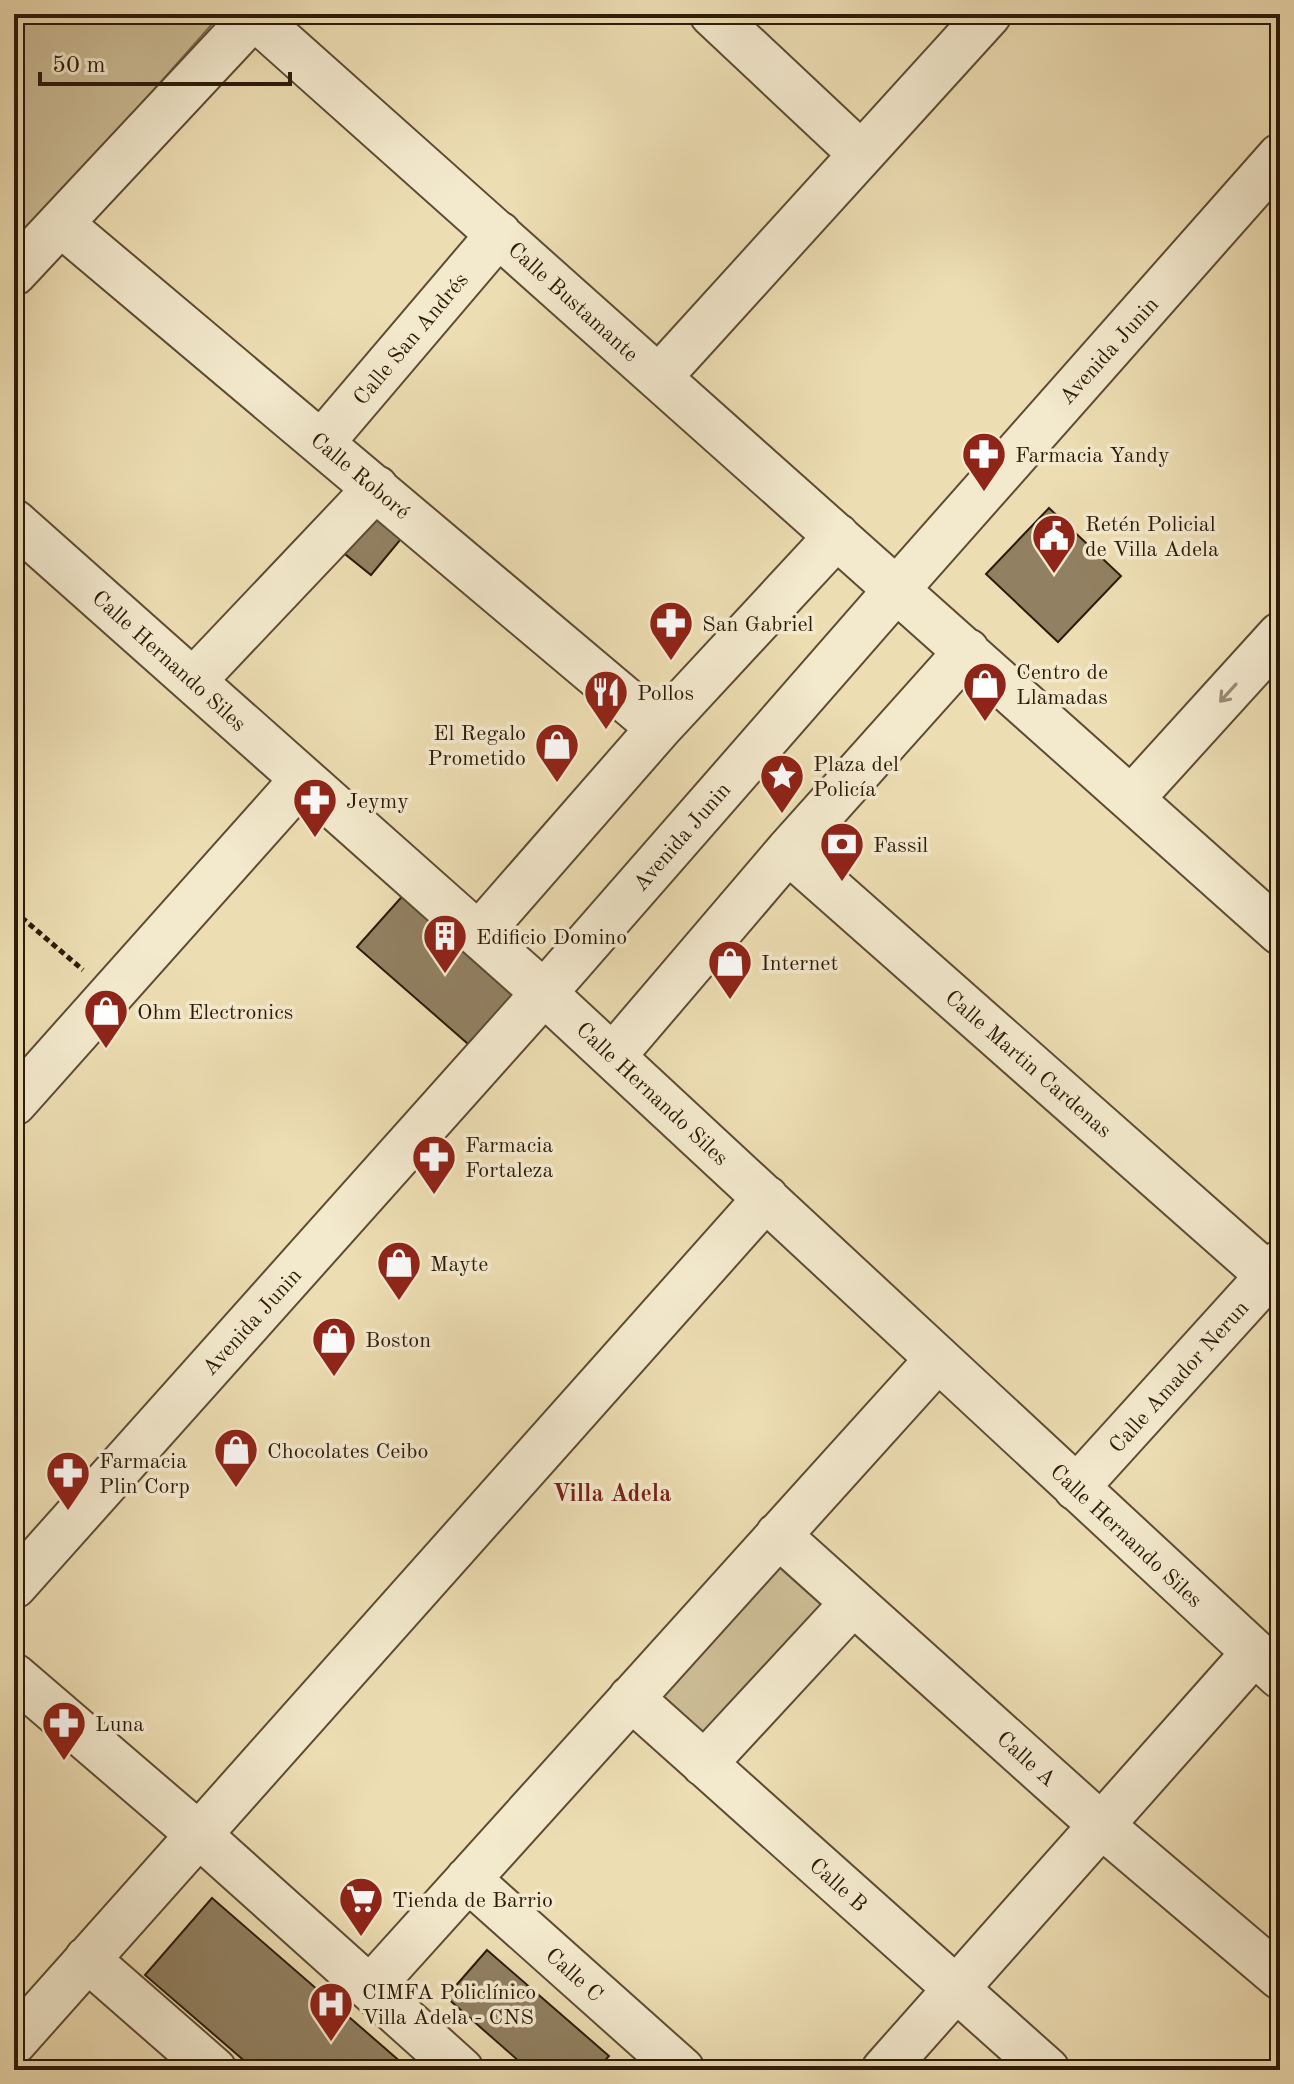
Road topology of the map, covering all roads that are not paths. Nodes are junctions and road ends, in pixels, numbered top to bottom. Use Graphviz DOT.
graph roads {
  1 [pos="712,14"];
  2 [pos="989,14"];
  3 [pos="254,15"];
  4 [pos="860,153"];
  5 [pos="1280,156"];
  6 [pos="61,224"];
  7 [pos="499,234"];
  8 [pos="14,273"];
  9 [pos="659,377"];
  10 [pos="322,442"];
  11 [pos="376,488"];
  12 [pos="14,522"];
  13 [pos="837,536"];
  14 [pos="897,589"];
  15 [pos="1280,635"];
  16 [pos="967,651"];
  17 [pos="193,681"];
  18 [pos="659,728"];
  19 [pos="303,779"];
  20 [pos="1131,799"];
  21 [pos="788,851"];
  22 [pos="1280,932"];
  23 [pos="479,934"];
  24 [pos="544,993"];
  25 [pos="613,1056"];
  26 [pos="14,1103"];
  27 [pos="766,1198"];
  28 [pos="1275,1270"];
  29 [pos="938,1359"];
  30 [pos="1076,1488"];
  31 [pos="778,1535"];
  32 [pos="14,1586"];
  33 [pos="853,1603"];
  34 [pos="1267,1664"];
  35 [pos="14,1676"];
  36 [pos="631,1698"];
  37 [pos="704,1764"];
  38 [pos="1101,1825"];
  39 [pos="198,1834"];
  40 [pos="468,1879"];
  41 [pos="87,1959"];
  42 [pos="1280,1977"];
  43 [pos="370,1988"];
  44 [pos="956,1989"];
  45 [pos="14,2042"];
  46 [pos="214,2070"];
  47 [pos="461,2070"];
  48 [pos="682,2070"];
  49 [pos="884,2070"];
  50 [pos="1047,2070"];
  1 -- 4 [label="street"];
  2 -- 4 [label="street"];
  3 -- 6 [label="street"];
  3 -- 7 [label="street, Calle Bustamante"];
  4 -- 9 [label="street"];
  5 -- 14 [label="street, Avenida Junin"];
  6 -- 8 [label="street"];
  6 -- 10 [label="street, Calle Roboré"];
  7 -- 9 [label="street, Calle Bustamante"];
  7 -- 10 [label="street, Calle San Andrés"];
  9 -- 13 [label="street, Calle Bustamante"];
  10 -- 11 [label="street, Calle Roboré"];
  11 -- 17 [label="street"];
  11 -- 18 [label="street, Calle Roboré"];
  12 -- 17 [label="street, Calle Hernando Siles"];
  13 -- 14 [label="street, Calle Bustamante"];
  13 -- 18 [label="street"];
  14 -- 16 [label="street, Calle Bustamante"];
  14 -- 24 [label="street, Avenida Junin"];
  15 -- 20 [label="street, one-way"];
  16 -- 20 [label="street, Calle Bustamante"];
  16 -- 21 [label="street"];
  17 -- 19 [label="street, Calle Hernando Siles"];
  18 -- 23 [label="street"];
  19 -- 23 [label="street, Calle Hernando Siles"];
  19 -- 26 [label="street"];
  20 -- 22 [label="street, Calle Bustamante"];
  21 -- 25 [label="street"];
  21 -- 28 [label="street, Calle Martin Cardenas"];
  23 -- 24 [label="street, Calle Hernando Siles"];
  24 -- 25 [label="street, Calle Hernando Siles"];
  24 -- 32 [label="street, Avenida Junin"];
  25 -- 27 [label="street, Calle Hernando Siles"];
  27 -- 29 [label="street, Calle Hernando Siles"];
  27 -- 39 [label="street"];
  28 -- 30 [label="street, Calle Amador Nerun"];
  29 -- 30 [label="street, Calle Hernando Siles"];
  29 -- 31 [label="street"];
  30 -- 34 [label="street, Calle Hernando Siles"];
  31 -- 33 [label="street, Calle A"];
  31 -- 36 [label="street"];
  33 -- 37 [label="street"];
  33 -- 38 [label="street, Calle A"];
  34 -- 38 [label="street"];
  35 -- 39 [label="street"];
  36 -- 37 [label="street, Calle B"];
  36 -- 40 [label="street"];
  37 -- 44 [label="street, Calle B"];
  38 -- 42 [label="street, Calle A"];
  38 -- 44 [label="street"];
  39 -- 41 [label="street"];
  39 -- 43 [label="street"];
  40 -- 43 [label="street"];
  40 -- 48 [label="street, Calle C"];
  41 -- 45 [label="street"];
  41 -- 46 [label="street"];
  43 -- 47 [label="street"];
  44 -- 49 [label="street"];
  44 -- 50 [label="street, Calle B"];
}
